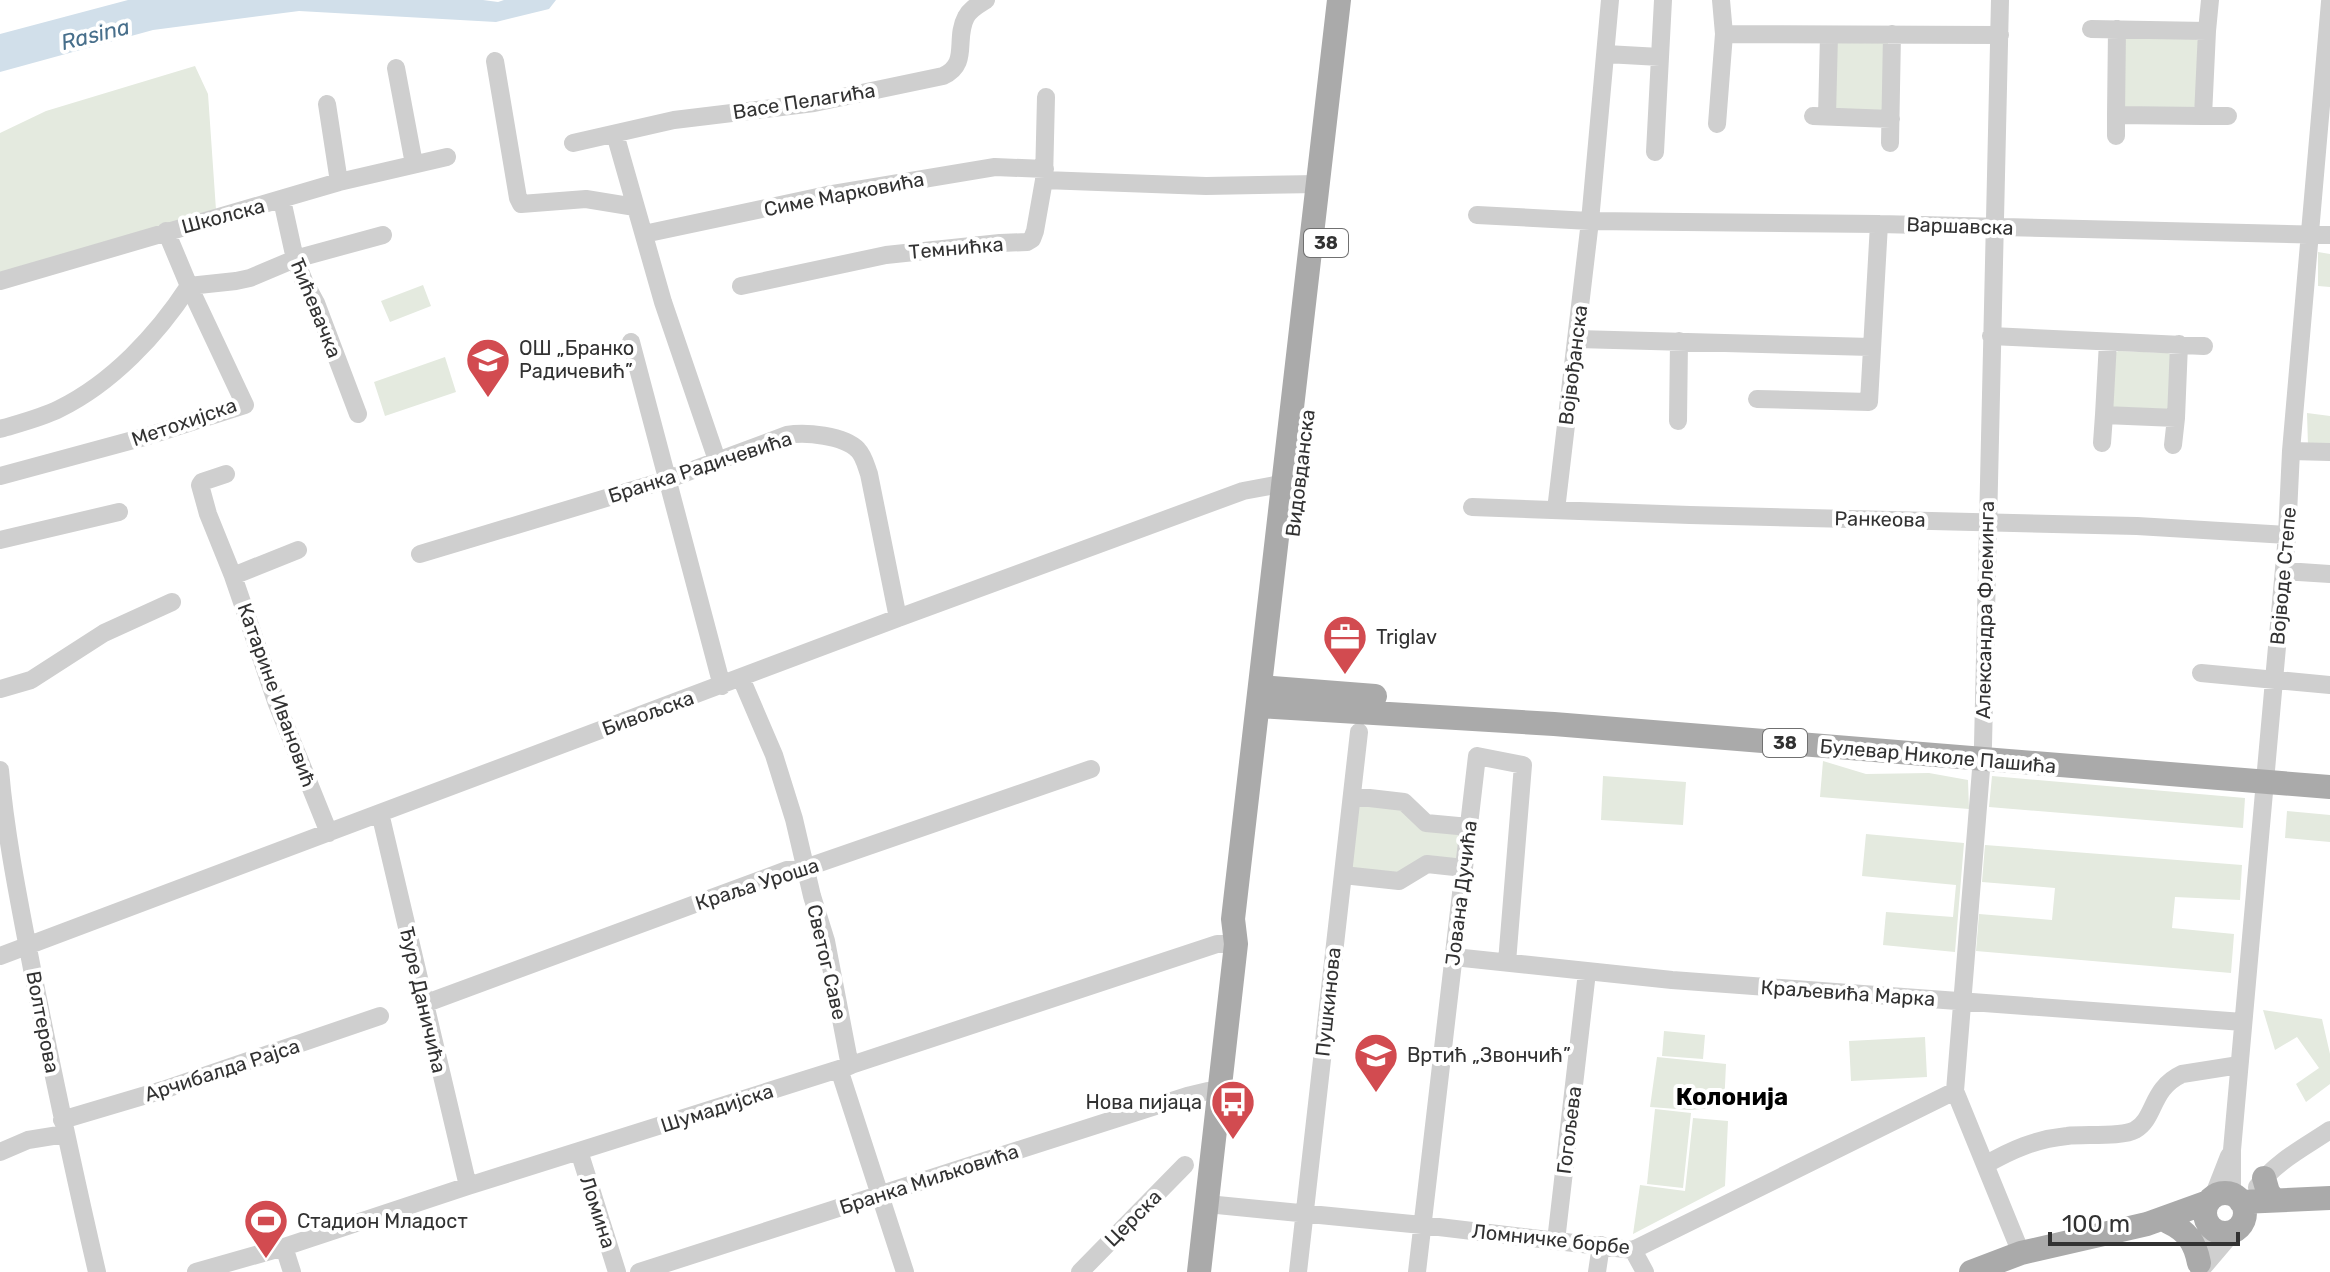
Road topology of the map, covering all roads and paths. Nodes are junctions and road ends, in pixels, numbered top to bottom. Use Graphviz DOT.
graph roads {
  1 [pos="986,0"];
  2 [pos="1339,0"];
  3 [pos="1353,0"];
  4 [pos="1610,0"];
  5 [pos="1663,0"];
  6 [pos="1721,0"];
  7 [pos="2000,0"];
  8 [pos="2210,0"];
  9 [pos="2330,2"];
  10 [pos="2091,29"];
  11 [pos="2117,29"];
  12 [pos="2207,31"];
  13 [pos="1724,34"];
  14 [pos="1892,34"];
  15 [pos="1829,35"];
  16 [pos="2000,35"];
  17 [pos="1606,54"];
  18 [pos="1660,57"];
  19 [pos="495,61"];
  20 [pos="396,68"];
  21 [pos="1046,97"];
  22 [pos="327,104"];
  23 [pos="2116,115"];
  24 [pos="2203,116"];
  25 [pos="2228,116"];
  26 [pos="1891,119"];
  27 [pos="1717,124"];
  28 [pos="615,134"];
  29 [pos="2116,136"];
  30 [pos="573,143"];
  31 [pos="1890,143"];
  32 [pos="1655,152"];
  33 [pos="447,157"];
  34 [pos="414,164"];
  35 [pos="1044,175"];
  36 [pos="339,182"];
  37 [pos="1321,199"];
  38 [pos="282,200"];
  39 [pos="635,207"];
  40 [pos="1477,215"];
  41 [pos="1590,221"];
  42 [pos="1879,224"];
  43 [pos="1994,228"];
  44 [pos="166,231"];
  45 [pos="2309,233"];
  46 [pos="644,234"];
  47 [pos="383,235"];
  48 [pos="2330,235"];
  49 [pos="295,259"];
  50 [pos="0,281"];
  51 [pos="189,286"];
  52 [pos="741,286"];
  53 [pos="1991,336"];
  54 [pos="1577,339"];
  55 [pos="1679,341"];
  56 [pos="631,342"];
  57 [pos="2108,342"];
  58 [pos="2179,344"];
  59 [pos="2204,346"];
  60 [pos="1871,347"];
  61 [pos="1757,399"];
  62 [pos="358,414"];
  63 [pos="2104,415"];
  64 [pos="2176,418"];
  65 [pos="1678,421"];
  66 [pos="0,429"];
  67 [pos="2102,443"];
  68 [pos="2173,445"];
  69 [pos="2291,451"];
  70 [pos="2330,452"];
  71 [pos="717,460"];
  72 [pos="226,474"];
  73 [pos="0,476"];
  74 [pos="666,480"];
  75 [pos="1291,486"];
  76 [pos="1472,507"];
  77 [pos="1556,510"];
  78 [pos="119,512"];
  79 [pos="1988,522"];
  80 [pos="2287,535"];
  81 [pos="0,540"];
  82 [pos="298,550"];
  83 [pos="420,554"];
  84 [pos="2284,571"];
  85 [pos="2330,574"];
  86 [pos="233,576"];
  87 [pos="172,602"];
  88 [pos="898,618"];
  89 [pos="2201,673"];
  90 [pos="741,678"];
  91 [pos="2274,679"];
  92 [pos="2330,685"];
  93 [pos="722,686"];
  94 [pos="0,689"];
  95 [pos="1267,697"];
  96 [pos="1359,732"];
  97 [pos="1982,752"];
  98 [pos="1091,769"];
  99 [pos="0,770"];
  100 [pos="2330,775"];
  101 [pos="2264,776"];
  102 [pos="2330,787"];
  103 [pos="1352,796"];
  104 [pos="380,813"];
  105 [pos="1469,827"];
  106 [pos="329,833"];
  107 [pos="805,868"];
  108 [pos="1464,868"];
  109 [pos="1343,875"];
  110 [pos="1236,944"];
  111 [pos="28,946"];
  112 [pos="0,956"];
  113 [pos="1454,957"];
  114 [pos="1507,962"];
  115 [pos="1587,972"];
  116 [pos="1962,1002"];
  117 [pos="424,1004"];
  118 [pos="380,1016"];
  119 [pos="2243,1022"];
  120 [pos="2239,1065"];
  121 [pos="844,1067"];
  122 [pos="1955,1091"];
  123 [pos="1220,1092"];
  124 [pos="64,1127"];
  125 [pos="2330,1130"];
  126 [pos="579,1151"];
  127 [pos="0,1152"];
  128 [pos="1185,1165"];
  129 [pos="1985,1165"];
  130 [pos="2264,1178"];
  131 [pos="468,1186"];
  132 [pos="879,1195"];
  133 [pos="2330,1198"];
  134 [pos="2286,1200"];
  135 [pos="1207,1204"];
  136 [pos="2226,1210"];
  137 [pos="1304,1214"];
  138 [pos="2158,1223"];
  139 [pos="1422,1225"];
  140 [pos="1556,1241"];
  141 [pos="1601,1245"];
  142 [pos="284,1247"];
  143 [pos="1633,1250"];
  144 [pos="2021,1253"];
  145 [pos="2198,1269"];
  146 [pos="97,1272"];
  147 [pos="196,1272"];
  148 [pos="292,1272"];
  149 [pos="617,1272"];
  150 [pos="639,1272"];
  151 [pos="905,1272"];
  152 [pos="1080,1272"];
  153 [pos="1199,1272"];
  154 [pos="1298,1272"];
  155 [pos="1417,1272"];
  156 [pos="1597,1272"];
  157 [pos="1645,1272"];
  158 [pos="1971,1272"];
  1 -- 28 [label="street, Васе Пелагића"];
  2 -- 37 [label="main road, Видовданска / 38"];
  3 -- 37 [label="main road, Видовданска / 38"];
  4 -- 17 [label="street, Војвођанска"];
  5 -- 18 [label="street"];
  6 -- 13 [label="street"];
  7 -- 16 [label="street, Александра Флеминга"];
  8 -- 12 [label="street"];
  9 -- 45 [label="street, Војводе Степе"];
  10 -- 11 [label="street"];
  11 -- 12 [label="street"];
  11 -- 23 [label="street"];
  12 -- 24 [label="street"];
  13 -- 15 [label="street"];
  13 -- 27 [label="street"];
  14 -- 15 [label="street"];
  14 -- 16 [label="street"];
  14 -- 26 [label="street"];
  15 -- 26 [label="street"];
  16 -- 43 [label="street, Александра Флеминга"];
  17 -- 18 [label="street"];
  17 -- 41 [label="street, Војвођанска"];
  18 -- 32 [label="street"];
  19 -- 39 [label="street"];
  20 -- 34 [label="street"];
  21 -- 35 [label="street, Темнићка"];
  22 -- 36 [label="street"];
  23 -- 24 [label="street"];
  23 -- 29 [label="street"];
  24 -- 25 [label="street"];
  26 -- 31 [label="street"];
  28 -- 30 [label="street, Васе Пелагића"];
  28 -- 39 [label="street"];
  33 -- 34 [label="street, Школска"];
  34 -- 36 [label="street, Школска"];
  35 -- 37 [label="street, Симе Марковића"];
  35 -- 46 [label="street, Симе Марковића"];
  35 -- 52 [label="street, Темнићка"];
  36 -- 38 [label="street, Школска"];
  37 -- 75 [label="main road, Видовданска / 38"];
  38 -- 44 [label="street, Школска"];
  38 -- 49 [label="street, Ћићевачка"];
  39 -- 46 [label="street"];
  40 -- 41 [label="street"];
  41 -- 42 [label="street, Варшавска"];
  41 -- 54 [label="street, Војвођанска"];
  42 -- 43 [label="street, Варшавска"];
  42 -- 60 [label="street"];
  43 -- 45 [label="street, Варшавска"];
  43 -- 53 [label="street, Александра Флеминга"];
  44 -- 50 [label="street, Школска"];
  44 -- 51 [label="street"];
  45 -- 48 [label="street, Варшавска"];
  45 -- 69 [label="street, Војводе Степе"];
  46 -- 71 [label="street"];
  47 -- 49 [label="street"];
  49 -- 51 [label="street"];
  49 -- 62 [label="street, Ћићевачка"];
  51 -- 66 [label="street"];
  51 -- 73 [label="street, Метохијска"];
  53 -- 57 [label="street"];
  53 -- 79 [label="street, Александра Флеминга"];
  54 -- 55 [label="street"];
  54 -- 77 [label="street, Војвођанска"];
  55 -- 60 [label="street"];
  55 -- 65 [label="street"];
  56 -- 74 [label="street"];
  57 -- 58 [label="street"];
  57 -- 63 [label="street"];
  58 -- 59 [label="street"];
  58 -- 64 [label="street"];
  60 -- 61 [label="street"];
  63 -- 64 [label="street"];
  63 -- 67 [label="street"];
  64 -- 68 [label="street"];
  69 -- 70 [label="street"];
  69 -- 80 [label="street, Војводе Степе"];
  71 -- 74 [label="street, Бранка Радичевића"];
  71 -- 88 [label="street, Бранка Радичевића"];
  72 -- 86 [label="street"];
  74 -- 83 [label="street, Бранка Радичевића"];
  74 -- 93 [label="street"];
  75 -- 88 [label="street, Бивољска"];
  75 -- 95 [label="main road, Видовданска / 38"];
  76 -- 77 [label="street, Ранкеова"];
  77 -- 79 [label="street, Ранкеова"];
  78 -- 81 [label="street"];
  79 -- 80 [label="street, Ранкеова"];
  79 -- 97 [label="street, Александра Флеминга"];
  80 -- 84 [label="street, Војводе Степе"];
  82 -- 86 [label="street, Катарине Ивановић"];
  84 -- 85 [label="street"];
  84 -- 91 [label="street, Војводе Степе"];
  86 -- 106 [label="street, Катарине Ивановић"];
  87 -- 94 [label="street"];
  88 -- 90 [label="street, Бивољска"];
  89 -- 91 [label="street"];
  90 -- 93 [label="street, Бивољска"];
  90 -- 107 [label="street, Светог Саве"];
  91 -- 92 [label="street"];
  91 -- 101 [label="street, Војводе Степе"];
  93 -- 104 [label="street, Бивољска"];
  95 -- 97 [label="main road, Булевар Николе Пашића / 38"];
  95 -- 110 [label="main road, Видовданска"];
  96 -- 103 [label="street, Пушкинова"];
  97 -- 101 [label="main road, Булевар Николе Пашића / 38"];
  97 -- 116 [label="street, Александра Флеминга"];
  98 -- 107 [label="street, Краља Уроша"];
  99 -- 111 [label="street, Волтерова"];
  100 -- 101 [label="main road, Булевар Николе Пашића / 38"];
  101 -- 102 [label="main road, Булевар Николе Пашића / 38"];
  101 -- 119 [label="street, Војводе Степе"];
  103 -- 105 [label="street"];
  103 -- 109 [label="street, Пушкинова"];
  104 -- 106 [label="street, Бивољска"];
  104 -- 117 [label="street, Ђуре Даничића"];
  105 -- 108 [label="street, Јована Дучића"];
  105 -- 114 [label="street, Јована Дучића"];
  106 -- 111 [label="street, Бивољска"];
  107 -- 117 [label="street, Краља Уроша"];
  107 -- 121 [label="street, Светог Саве"];
  108 -- 109 [label="street"];
  108 -- 113 [label="street, Јована Дучића"];
  109 -- 137 [label="street, Пушкинова"];
  110 -- 121 [label="street, Шумадијска"];
  110 -- 123 [label="main road, Видовданска"];
  111 -- 112 [label="street, Бивољска"];
  111 -- 124 [label="street, Волтерова"];
  113 -- 114 [label="street, Краљевића Марка"];
  113 -- 139 [label="street, Јована Дучића"];
  114 -- 115 [label="street, Краљевића Марка"];
  115 -- 116 [label="street, Краљевића Марка"];
  115 -- 140 [label="street, Гогољева"];
  116 -- 119 [label="street, Краљевића Марка"];
  116 -- 122 [label="street, Александра Флеминга"];
  117 -- 131 [label="street, Ђуре Даничића"];
  118 -- 124 [label="street, Арчибалда Рајса"];
  119 -- 120 [label="street, Војводе Степе"];
  120 -- 129 [label="street"];
  120 -- 136 [label="street, Војводе Степе"];
  121 -- 126 [label="street, Шумадијска"];
  121 -- 132 [label="street, Светог Саве"];
  122 -- 129 [label="street, Александра Флеминга"];
  122 -- 143 [label="street, Ломничке борбе"];
  123 -- 132 [label="street, Бранка Миљковића"];
  123 -- 135 [label="main road, Видовданска"];
  124 -- 127 [label="street, Арчибалда Рајса"];
  124 -- 146 [label="street, Волтерова"];
  125 -- 130 [label="street"];
  126 -- 131 [label="street, Шумадијска"];
  126 -- 149 [label="street, Ломина"];
  128 -- 152 [label="street, Церска"];
  129 -- 144 [label="street, Александра Флеминга"];
  130 -- 134 [label="main road"];
  130 -- 136 [label="street"];
  131 -- 142 [label="street, Шумадијска"];
  132 -- 150 [label="street, Бранка Миљковића"];
  132 -- 151 [label="street, Светог Саве"];
  133 -- 134 [label="main road"];
  134 -- 136 [label="main road"];
  135 -- 137 [label="street, Ломничке борбе"];
  135 -- 153 [label="main road, Видовданска"];
  136 -- 138 [label="main road"];
  136 -- 145 [label="street, Војводе Степе"];
  137 -- 139 [label="street, Ломничке борбе"];
  137 -- 154 [label="street, Пушкинова"];
  138 -- 144 [label="main road"];
  138 -- 145 [label="main road"];
  139 -- 140 [label="street, Ломничке борбе"];
  139 -- 155 [label="street, Јована Дучића"];
  140 -- 141 [label="street, Ломничке борбе"];
  141 -- 143 [label="street, Ломничке борбе"];
  141 -- 156 [label="street"];
  142 -- 147 [label="street, Шумадијска"];
  142 -- 148 [label="street"];
  143 -- 157 [label="street"];
  144 -- 158 [label="main road"];
}
